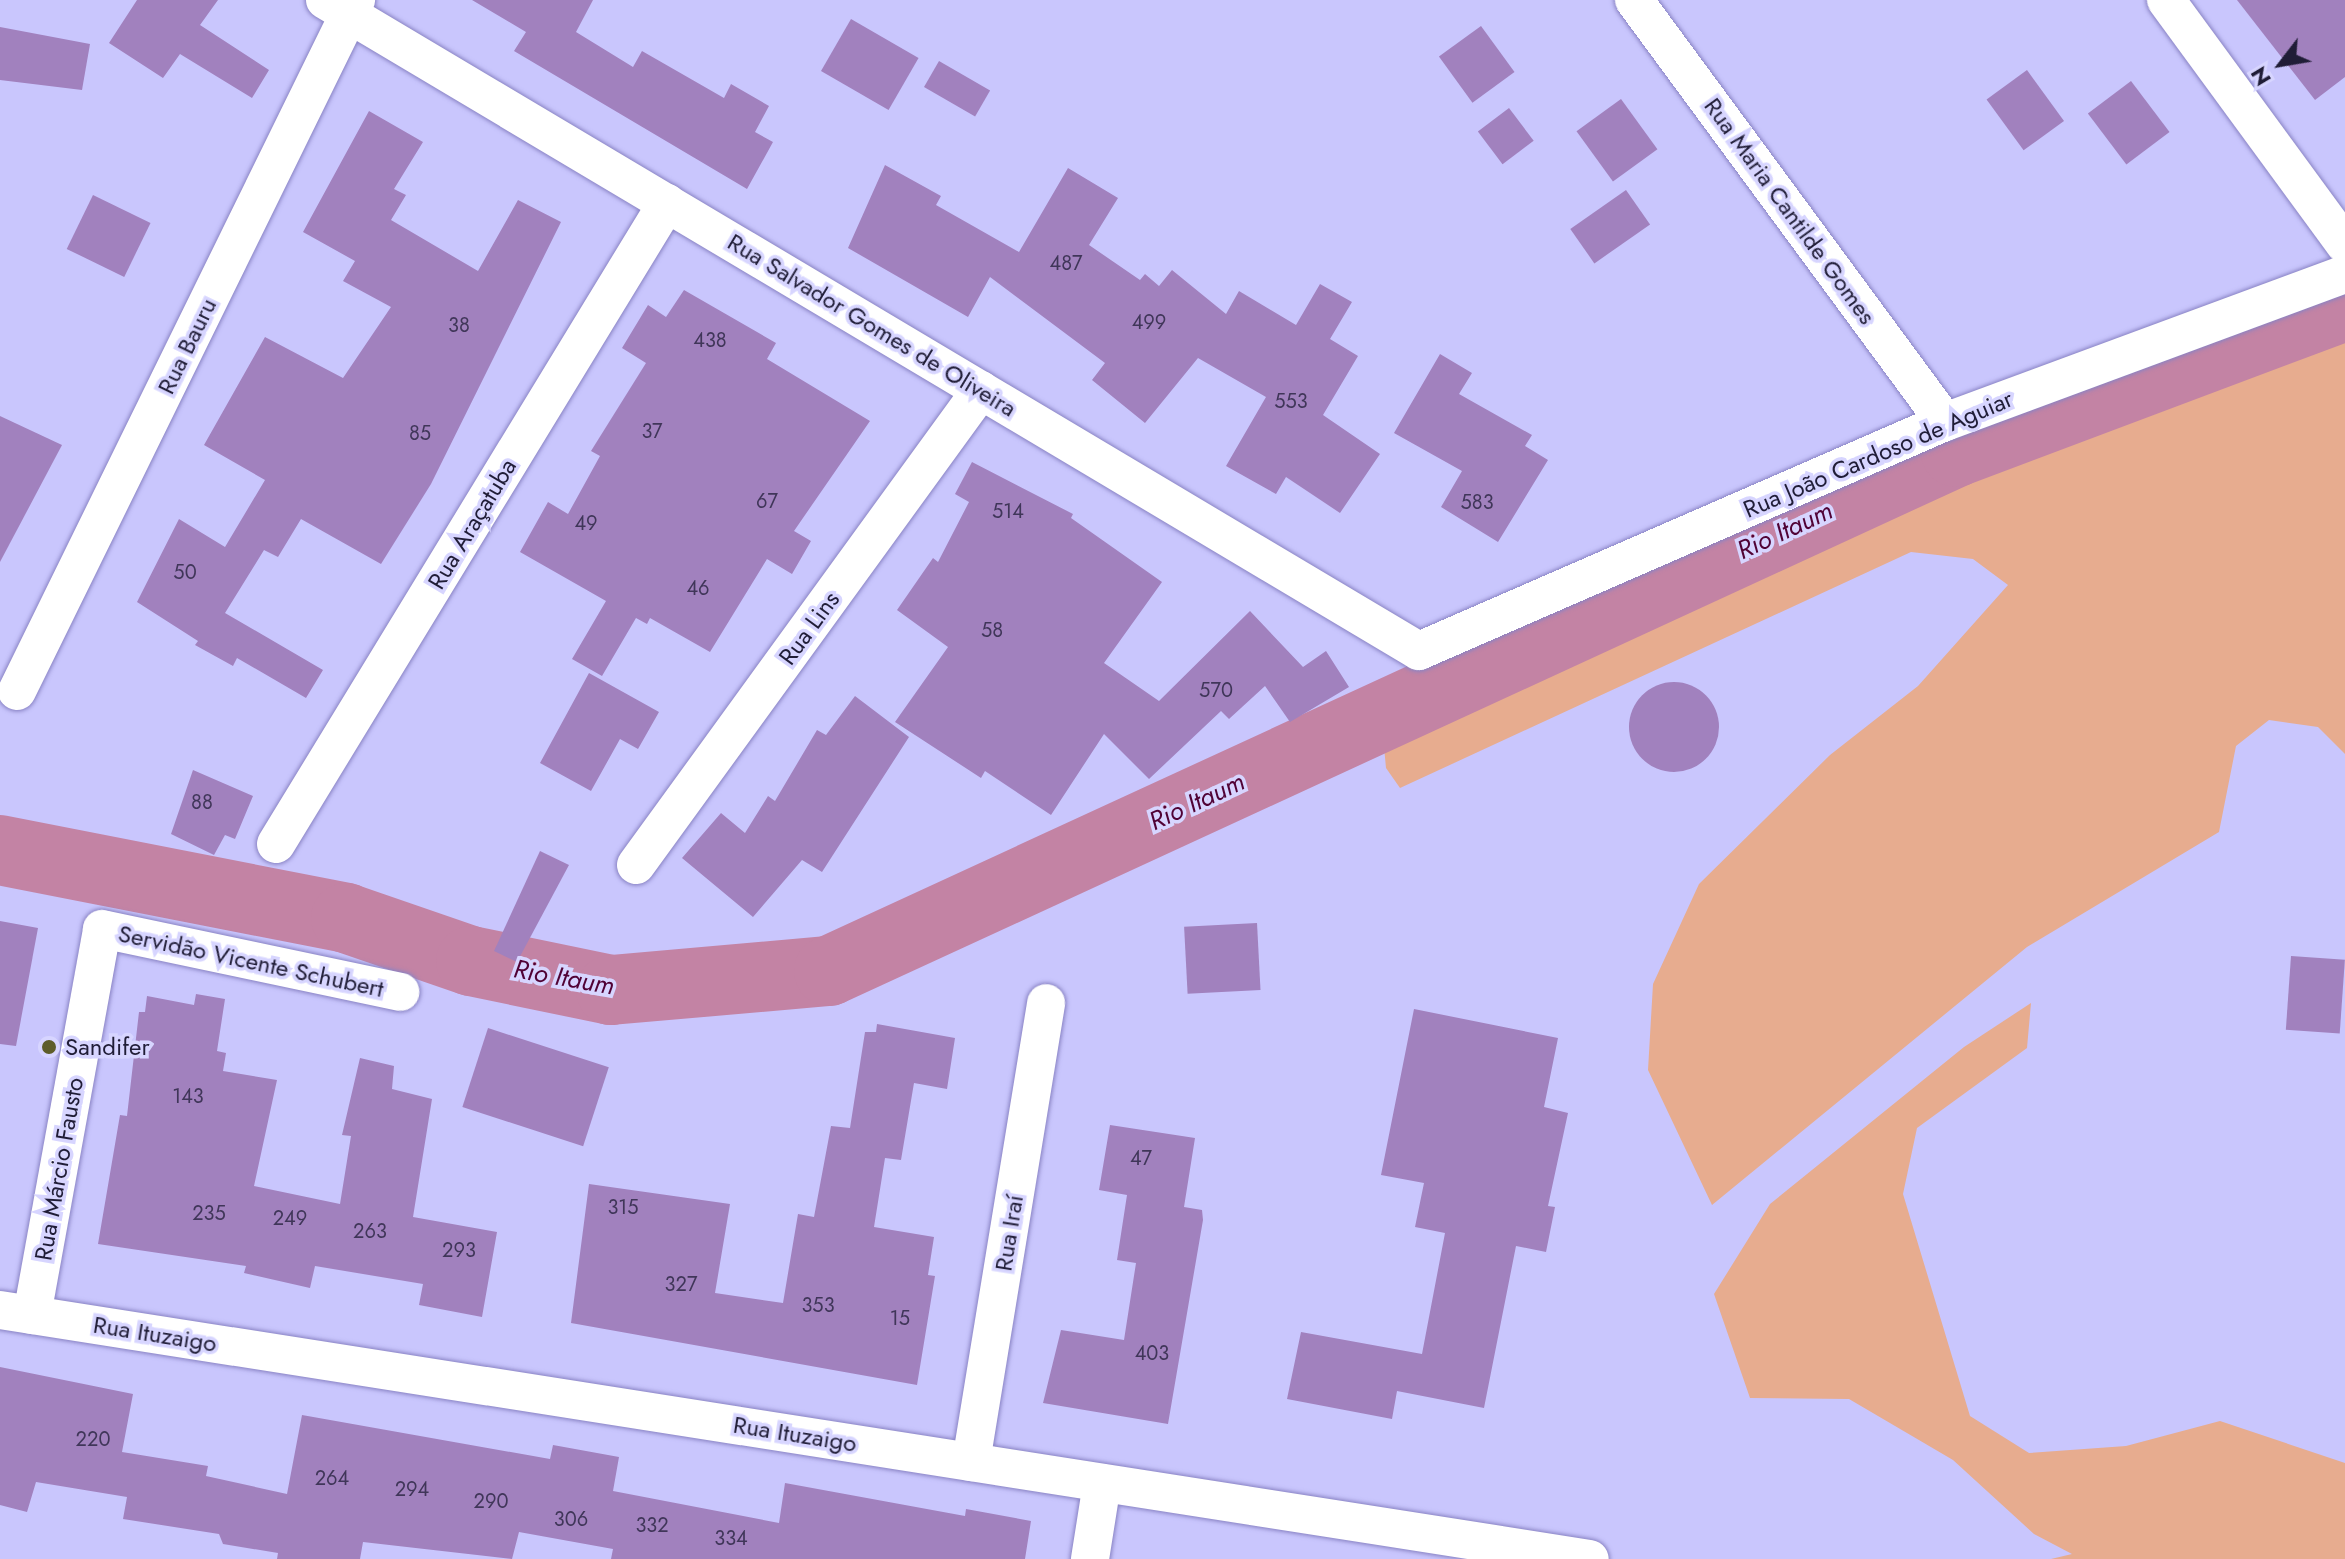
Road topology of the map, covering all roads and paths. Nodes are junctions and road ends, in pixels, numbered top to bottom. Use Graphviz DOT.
graph roads {
  1 [pos="2166,0"];
  2 [pos="343,5"];
  3 [pos="1650,6"];
  4 [pos="667,203"];
  5 [pos="2345,245"];
  6 [pos="2345,274"];
  7 [pos="981,390"];
  8 [pos="1945,422"];
  9 [pos="1419,651"];
  10 [pos="17,691"];
  11 [pos="276,844"];
  12 [pos="636,865"];
  13 [pos="102,929"];
  14 [pos="400,992"];
  15 [pos="1046,1003"];
  16 [pos="16,1312"];
  17 [pos="971,1462"];
  18 [pos="1102,1483"];
  19 [pos="1520,1554"];
  20 [pos="1090,1559"];
  21 [pos="1590,1559"];
  1 -- 5 [label="street"];
  2 -- 4 [label="street, Rua Salvador Gomes de Oliveira"];
  2 -- 10 [label="street, Rua Bauru"];
  3 -- 8 [label="street, Rua Maria Cantilde Gomes"];
  4 -- 7 [label="street, Rua Salvador Gomes de Oliveira"];
  4 -- 11 [label="street, Rua Araçatuba"];
  6 -- 8 [label="street, Rua João Cardoso de Aguiar"];
  7 -- 9 [label="street, Rua Salvador Gomes de Oliveira"];
  7 -- 12 [label="street, Rua Lins"];
  8 -- 9 [label="street, Rua João Cardoso de Aguiar"];
  13 -- 14 [label="street, Servidão Vicente Schubert"];
  13 -- 16 [label="street, Rua Márcio Fausto"];
  15 -- 17 [label="street, Rua Iraí"];
  16 -- 17 [label="street, Rua Ituzaigo"];
  17 -- 18 [label="street, Rua Ituzaigo"];
  18 -- 19 [label="street, Rua Ituzaigo"];
  18 -- 20 [label="street"];
  19 -- 21 [label="street, Rua Ituzaigo"];
}
